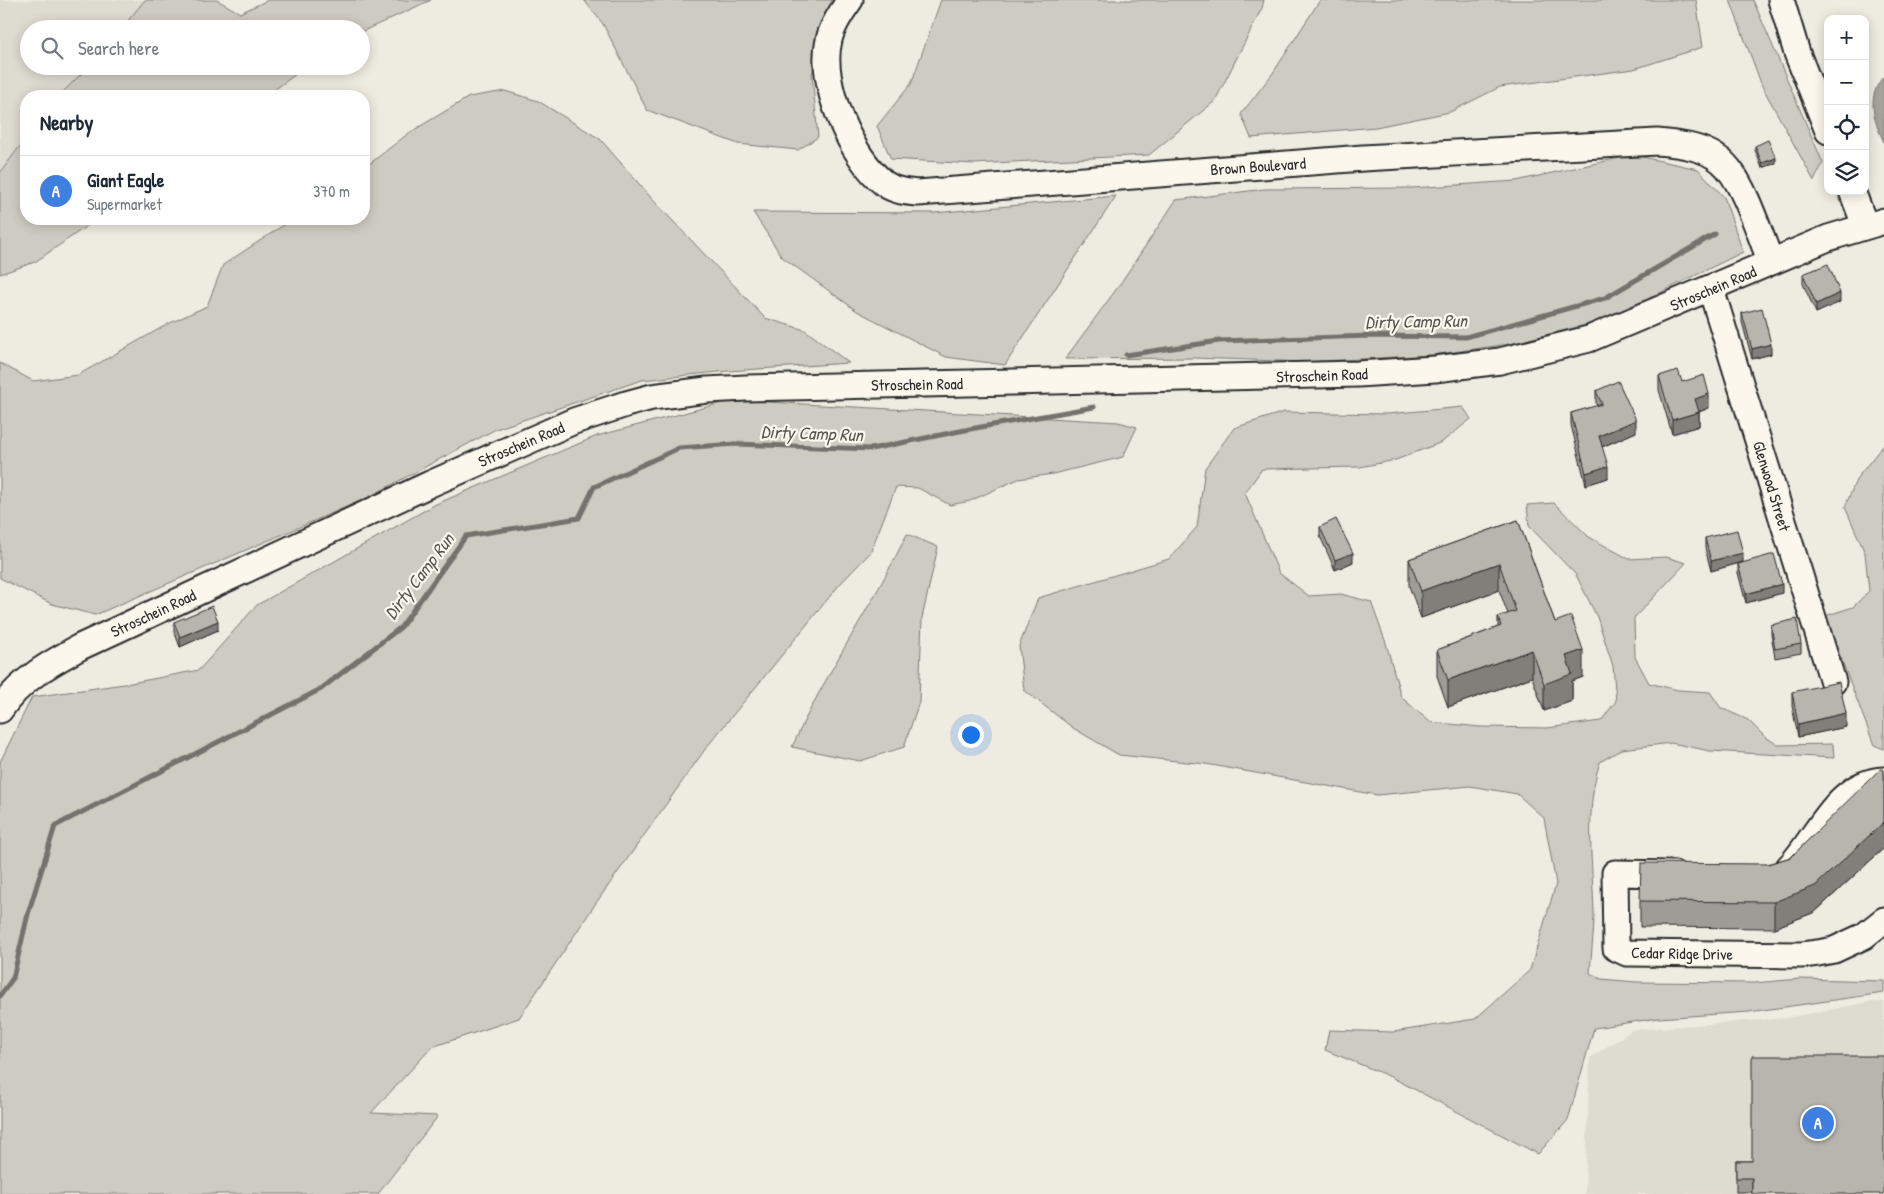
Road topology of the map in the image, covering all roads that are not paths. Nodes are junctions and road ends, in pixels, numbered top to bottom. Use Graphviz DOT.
graph roads {
  1 [pos="850,0"];
  2 [pos="1781,0"];
  3 [pos="1824,121"];
  4 [pos="1855,195"];
  5 [pos="1875,223"];
  6 [pos="1772,262"];
  7 [pos="1711,289"];
  8 [pos="1833,682"];
  9 [pos="0,710"];
  10 [pos="1884,780"];
  11 [pos="1702,875"];
  12 [pos="1766,875"];
  13 [pos="1884,920"];
  1 -- 6 [label="street, Brown Boulevard"];
  2 -- 3 [label="street"];
  4 -- 5 [label="street"];
  5 -- 6 [label="street, Stroschein Road"];
  6 -- 7 [label="street, Stroschein Road"];
  7 -- 8 [label="street, Glenwood Street"];
  7 -- 9 [label="street, Stroschein Road"];
  10 -- 12 [label="street"];
  11 -- 13 [label="street, Cedar Ridge Drive"];
}
